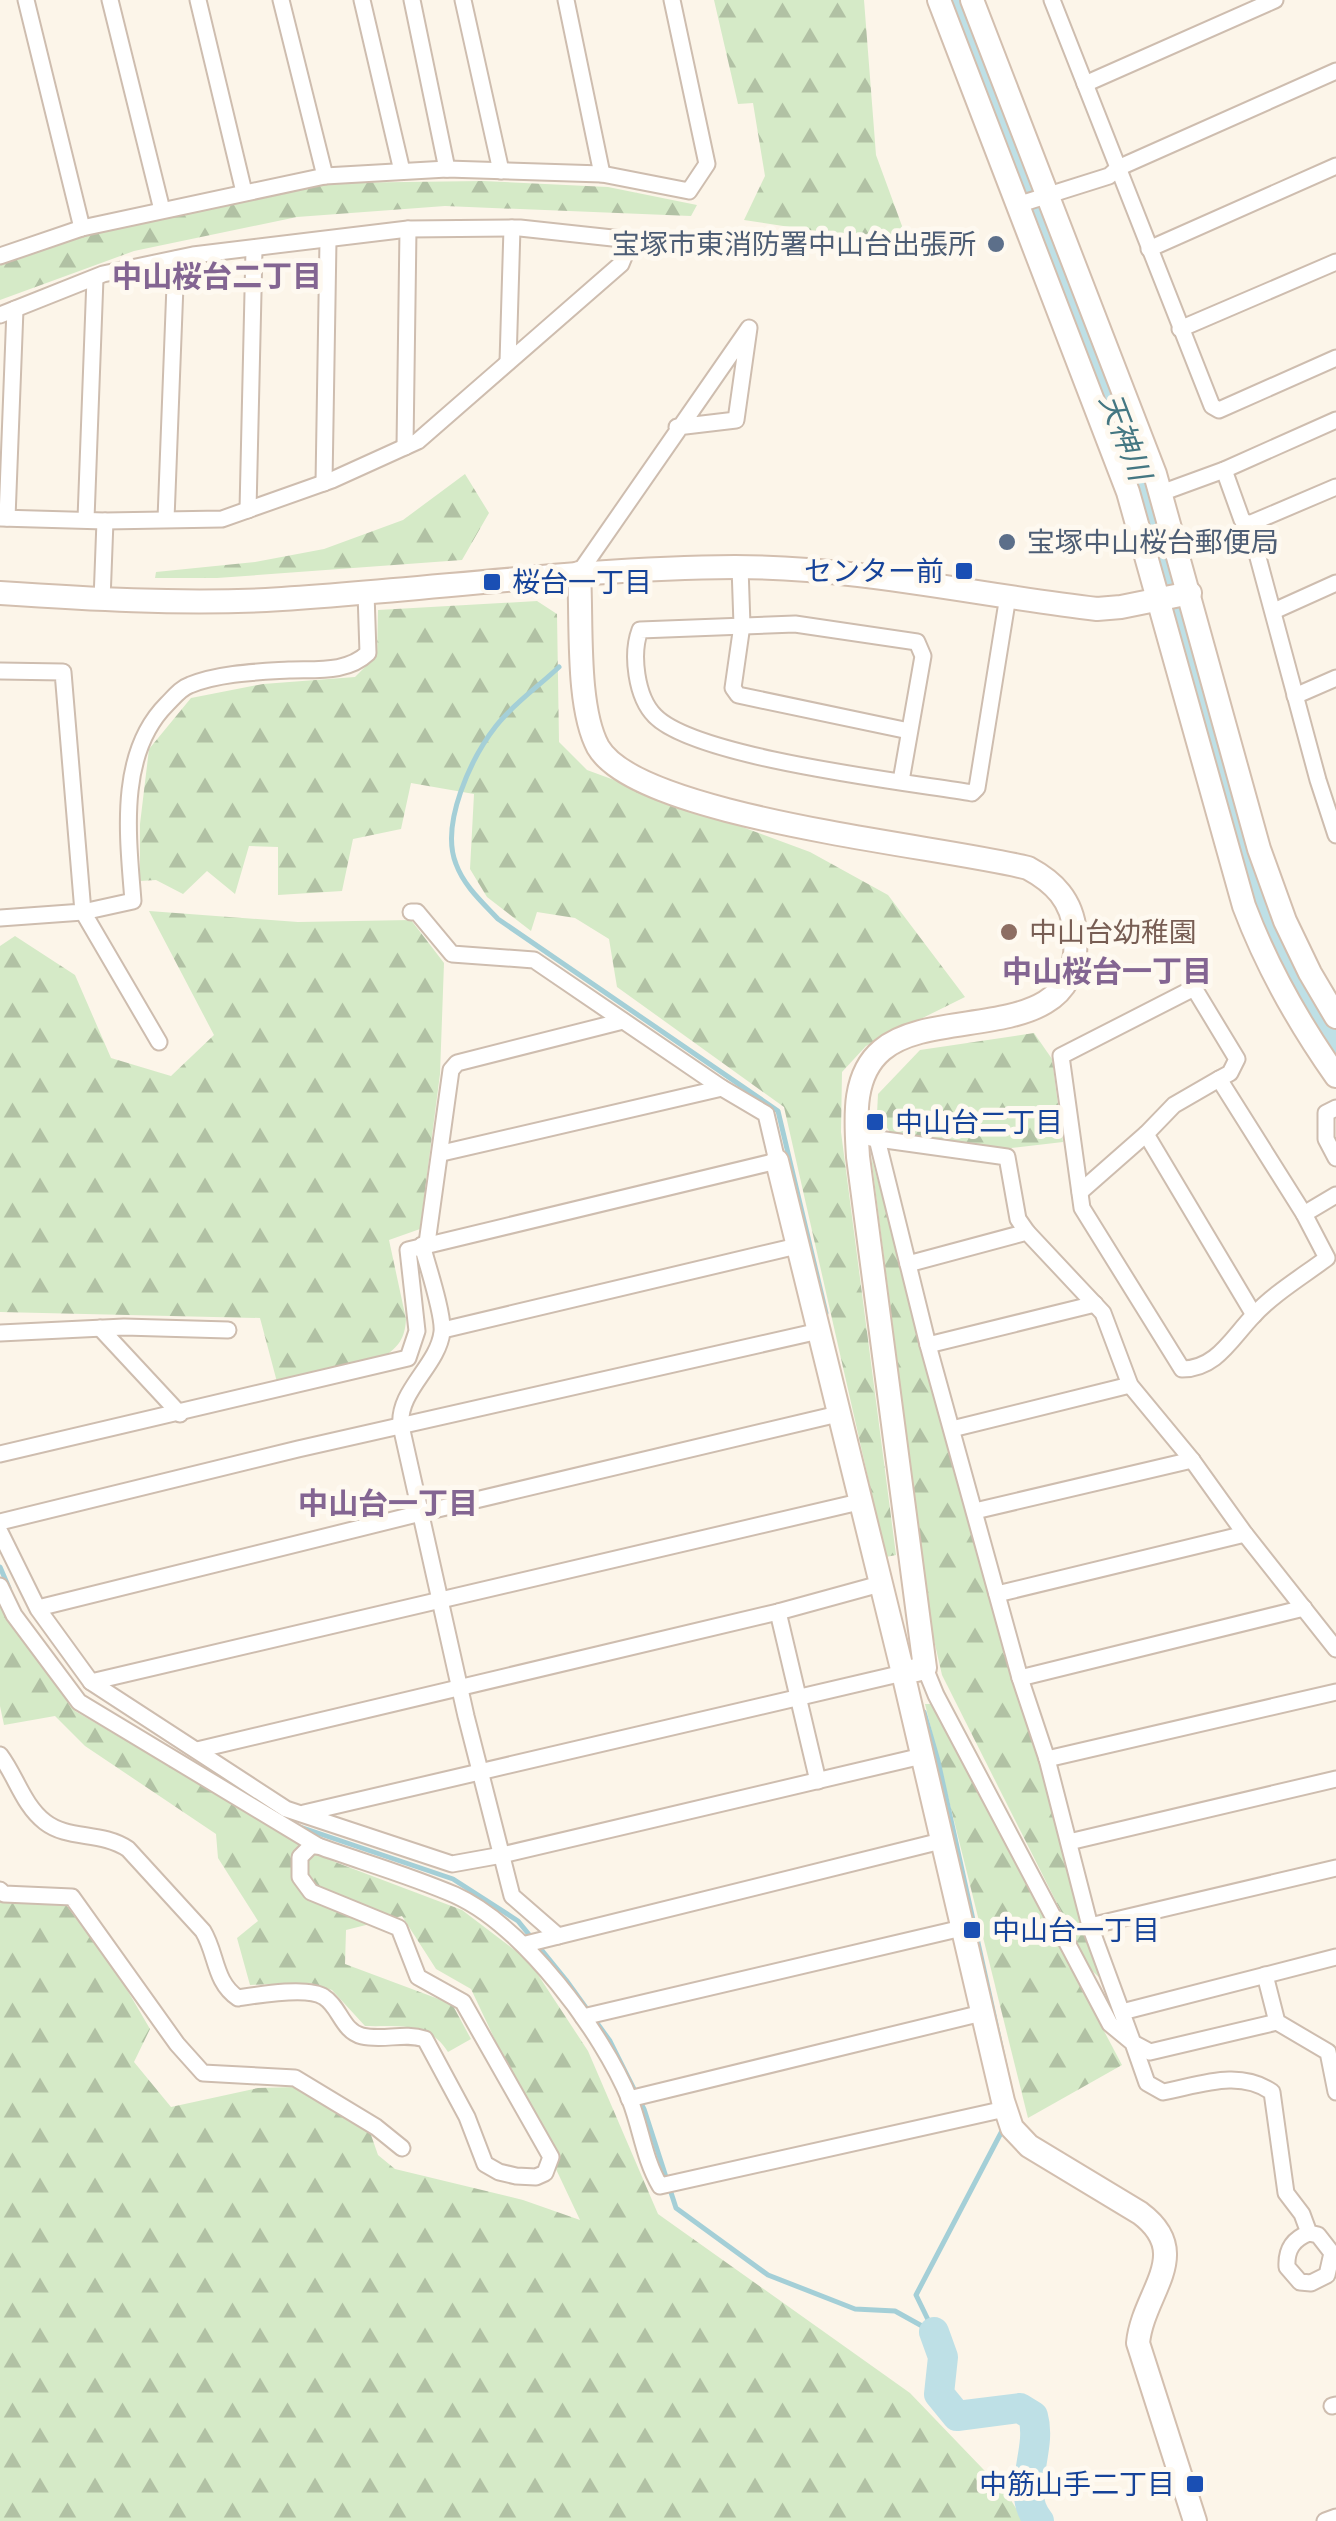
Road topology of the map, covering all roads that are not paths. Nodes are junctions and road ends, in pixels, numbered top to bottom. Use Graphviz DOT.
graph roads {
  1 [pos="26,0"];
  2 [pos="110,0"];
  3 [pos="198,0"];
  4 [pos="282,0"];
  5 [pos="362,0"];
  6 [pos="412,0"];
  7 [pos="463,0"];
  8 [pos="566,0"];
  9 [pos="672,0"];
  10 [pos="939,0"];
  11 [pos="972,0"];
  12 [pos="1275,0"];
  13 [pos="1054,1"];
  14 [pos="1336,71"];
  15 [pos="1085,84"];
  16 [pos="1336,166"];
  17 [pos="1118,168"];
  18 [pos="447,169"];
  19 [pos="402,170"];
  20 [pos="501,170"];
  21 [pos="602,174"];
  22 [pos="325,176"];
  23 [pos="244,192"];
  24 [pos="1048,193"];
  25 [pos="1018,205"];
  26 [pos="162,210"];
  27 [pos="82,228"];
  28 [pos="512,228"];
  29 [pos="408,229"];
  30 [pos="0,236"];
  31 [pos="328,240"];
  32 [pos="254,249"];
  33 [pos="1149,249"];
  34 [pos="2,255"];
  35 [pos="176,258"];
  36 [pos="1336,262"];
  37 [pos="95,278"];
  38 [pos="8,312"];
  39 [pos="1180,329"];
  40 [pos="1085,332"];
  41 [pos="1336,358"];
  42 [pos="508,362"];
  43 [pos="1336,420"];
  44 [pos="678,427"];
  45 [pos="405,447"];
  46 [pos="1224,470"];
  47 [pos="324,483"];
  48 [pos="1336,487"];
  49 [pos="1162,493"];
  50 [pos="248,510"];
  51 [pos="4,518"];
  52 [pos="166,519"];
  53 [pos="86,520"];
  54 [pos="106,522"];
  55 [pos="1249,524"];
  56 [pos="740,567"];
  57 [pos="578,573"];
  58 [pos="1336,583"];
  59 [pos="0,593"];
  60 [pos="366,593"];
  61 [pos="1008,596"];
  62 [pos="1174,596"];
  63 [pos="102,600"];
  64 [pos="1274,611"];
  65 [pos="742,625"];
  66 [pos="0,671"];
  67 [pos="1336,678"];
  68 [pos="1296,696"];
  69 [pos="909,731"];
  70 [pos="1336,772"];
  71 [pos="1318,780"];
  72 [pos="901,781"];
  73 [pos="1248,805"];
  74 [pos="1216,812"];
  75 [pos="1336,835"];
  76 [pos="83,912"];
  77 [pos="411,912"];
  78 [pos="0,918"];
  79 [pos="1336,1018"];
  80 [pos="622,1021"];
  81 [pos="160,1042"];
  82 [pos="1336,1076"];
  83 [pos="1219,1079"];
  84 [pos="722,1088"];
  85 [pos="1336,1108"];
  86 [pos="1146,1134"];
  87 [pos="867,1138"];
  88 [pos="442,1153"];
  89 [pos="1336,1158"];
  90 [pos="777,1162"];
  91 [pos="1080,1192"];
  92 [pos="1336,1196"];
  93 [pos="1304,1214"];
  94 [pos="1027,1232"];
  95 [pos="425,1244"];
  96 [pos="797,1246"];
  97 [pos="908,1264"];
  98 [pos="1095,1304"];
  99 [pos="1254,1314"];
  100 [pos="100,1328"];
  101 [pos="228,1330"];
  102 [pos="443,1330"];
  103 [pos="819,1332"];
  104 [pos="0,1333"];
  105 [pos="928,1345"];
  106 [pos="1130,1385"];
  107 [pos="180,1414"];
  108 [pos="838,1414"];
  109 [pos="401,1426"];
  110 [pos="952,1429"];
  111 [pos="0,1454"];
  112 [pos="1192,1460"];
  113 [pos="859,1502"];
  114 [pos="975,1511"];
  115 [pos="420,1513"];
  116 [pos="0,1521"];
  117 [pos="0,1532"];
  118 [pos="1245,1534"];
  119 [pos="880,1584"];
  120 [pos="0,1586"];
  121 [pos="997,1594"];
  122 [pos="440,1601"];
  123 [pos="38,1608"];
  124 [pos="1304,1608"];
  125 [pos="778,1612"];
  126 [pos="1336,1649"];
  127 [pos="914,1670"];
  128 [pos="1020,1678"];
  129 [pos="91,1682"];
  130 [pos="459,1685"];
  131 [pos="1336,1692"];
  132 [pos="796,1697"];
  133 [pos="197,1750"];
  134 [pos="1,1752"];
  135 [pos="922,1756"];
  136 [pos="1047,1759"];
  137 [pos="481,1770"];
  138 [pos="1336,1779"];
  139 [pos="818,1781"];
  140 [pos="304,1814"];
  141 [pos="942,1841"];
  142 [pos="1069,1842"];
  143 [pos="318,1846"];
  144 [pos="502,1855"];
  145 [pos="1336,1868"];
  146 [pos="0,1890"];
  147 [pos="1090,1926"];
  148 [pos="962,1928"];
  149 [pos="558,1936"];
  150 [pos="526,1944"];
  151 [pos="1336,1957"];
  152 [pos="1265,1975"];
  153 [pos="1122,2012"];
  154 [pos="982,2013"];
  155 [pos="583,2017"];
  156 [pos="1277,2022"];
  157 [pos="1133,2043"];
  158 [pos="1332,2051"];
  159 [pos="1336,2092"];
  160 [pos="629,2099"];
  161 [pos="1005,2109"];
  162 [pos="402,2148"];
  163 [pos="1309,2233"];
  164 [pos="1336,2517"];
  165 [pos="1195,2521"];
  166 [pos="1325,2521"];
  1 -- 27 [label="street"];
  2 -- 26 [label="street"];
  3 -- 23 [label="street"];
  4 -- 22 [label="street"];
  5 -- 19 [label="street"];
  6 -- 18 [label="street"];
  7 -- 20 [label="street"];
  8 -- 21 [label="street"];
  9 -- 21 [label="street"];
  10 -- 25 [label="street"];
  11 -- 24 [label="street"];
  12 -- 15 [label="street"];
  13 -- 15 [label="street"];
  14 -- 17 [label="street"];
  15 -- 17 [label="street"];
  16 -- 33 [label="street"];
  17 -- 24 [label="street"];
  17 -- 33 [label="street"];
  18 -- 19 [label="street"];
  18 -- 20 [label="street"];
  19 -- 22 [label="street"];
  20 -- 21 [label="street"];
  22 -- 23 [label="street"];
  23 -- 26 [label="street"];
  24 -- 25 [label="street"];
  24 -- 40 [label="street"];
  25 -- 40 [label="street"];
  26 -- 27 [label="street"];
  27 -- 34 [label="street"];
  28 -- 29 [label="street"];
  28 -- 42 [label="street"];
  28 -- 42 [label="street"];
  29 -- 31 [label="street"];
  29 -- 45 [label="street"];
  30 -- 34 [label="street"];
  31 -- 32 [label="street"];
  31 -- 47 [label="street"];
  32 -- 35 [label="street"];
  32 -- 50 [label="street"];
  33 -- 39 [label="street"];
  35 -- 37 [label="street"];
  35 -- 52 [label="street"];
  36 -- 39 [label="street"];
  37 -- 38 [label="street"];
  37 -- 53 [label="street"];
  38 -- 51 [label="street"];
  39 -- 41 [label="street"];
  40 -- 49 [label="street"];
  40 -- 62 [label="street"];
  42 -- 45 [label="street"];
  43 -- 46 [label="street"];
  44 -- 44 [label="street"];
  44 -- 57 [label="street"];
  45 -- 47 [label="street"];
  46 -- 49 [label="street"];
  46 -- 55 [label="street"];
  47 -- 50 [label="street"];
  48 -- 55 [label="street"];
  49 -- 62 [label="street"];
  50 -- 52 [label="street"];
  51 -- 53 [label="street"];
  52 -- 54 [label="street"];
  53 -- 54 [label="street"];
  54 -- 63 [label="street"];
  55 -- 64 [label="street"];
  56 -- 57 [label="street"];
  56 -- 61 [label="street"];
  56 -- 65 [label="street"];
  57 -- 60 [label="street"];
  57 -- 87 [label="street"];
  58 -- 64 [label="street"];
  59 -- 63 [label="street"];
  60 -- 63 [label="street"];
  60 -- 76 [label="street"];
  61 -- 62 [label="street"];
  61 -- 72 [label="street"];
  62 -- 73 [label="street"];
  62 -- 74 [label="street"];
  64 -- 68 [label="street"];
  65 -- 69 [label="street"];
  65 -- 69 [label="street"];
  65 -- 72 [label="street"];
  66 -- 76 [label="street"];
  67 -- 68 [label="street"];
  68 -- 71 [label="street"];
  69 -- 72 [label="street"];
  70 -- 71 [label="street"];
  71 -- 75 [label="street"];
  73 -- 74 [label="street"];
  73 -- 79 [label="street"];
  74 -- 82 [label="street"];
  76 -- 78 [label="street"];
  76 -- 81 [label="street"];
  77 -- 80 [label="street"];
  80 -- 84 [label="street"];
  80 -- 88 [label="street"];
  83 -- 86 [label="street"];
  83 -- 91 [label="street"];
  83 -- 93 [label="street"];
  84 -- 88 [label="street"];
  84 -- 90 [label="street"];
  85 -- 89 [label="street"];
  86 -- 91 [label="street"];
  86 -- 99 [label="street"];
  87 -- 94 [label="street"];
  87 -- 97 [label="street"];
  87 -- 127 [label="street"];
  88 -- 95 [label="street"];
  90 -- 95 [label="street"];
  90 -- 96 [label="street"];
  91 -- 99 [label="street"];
  92 -- 93 [label="street"];
  93 -- 99 [label="street"];
  94 -- 97 [label="street"];
  94 -- 98 [label="street"];
  95 -- 102 [label="street"];
  95 -- 107 [label="street"];
  96 -- 102 [label="street"];
  96 -- 103 [label="street"];
  97 -- 105 [label="street"];
  98 -- 105 [label="street"];
  98 -- 106 [label="street"];
  100 -- 101 [label="street"];
  100 -- 104 [label="street"];
  100 -- 107 [label="street"];
  102 -- 109 [label="street"];
  103 -- 108 [label="street"];
  103 -- 109 [label="street"];
  105 -- 110 [label="street"];
  106 -- 110 [label="street"];
  106 -- 112 [label="street"];
  107 -- 111 [label="street"];
  108 -- 113 [label="street"];
  108 -- 115 [label="street"];
  109 -- 115 [label="street"];
  109 -- 116 [label="street"];
  110 -- 114 [label="street"];
  112 -- 114 [label="street"];
  112 -- 118 [label="street"];
  113 -- 119 [label="street"];
  113 -- 122 [label="street"];
  114 -- 121 [label="street"];
  115 -- 122 [label="street"];
  115 -- 123 [label="street"];
  117 -- 123 [label="street"];
  118 -- 121 [label="street"];
  118 -- 124 [label="street"];
  119 -- 125 [label="street"];
  119 -- 127 [label="street"];
  120 -- 143 [label="street"];
  121 -- 128 [label="street"];
  122 -- 129 [label="street"];
  122 -- 130 [label="street"];
  123 -- 129 [label="street"];
  124 -- 126 [label="street"];
  124 -- 128 [label="street"];
  125 -- 130 [label="street"];
  125 -- 132 [label="street"];
  127 -- 132 [label="street"];
  127 -- 135 [label="street"];
  127 -- 157 [label="street"];
  128 -- 136 [label="street"];
  129 -- 133 [label="street"];
  130 -- 133 [label="street"];
  130 -- 137 [label="street"];
  131 -- 136 [label="street"];
  132 -- 137 [label="street"];
  132 -- 139 [label="street"];
  133 -- 140 [label="street"];
  134 -- 143 [label="street"];
  135 -- 139 [label="street"];
  135 -- 141 [label="street"];
  136 -- 142 [label="street"];
  137 -- 140 [label="street"];
  137 -- 144 [label="street"];
  138 -- 142 [label="street"];
  139 -- 144 [label="street"];
  140 -- 144 [label="street"];
  141 -- 148 [label="street"];
  141 -- 149 [label="street"];
  142 -- 147 [label="street"];
  143 -- 150 [label="street"];
  144 -- 149 [label="street"];
  145 -- 147 [label="street"];
  146 -- 162 [label="street"];
  147 -- 153 [label="street"];
  148 -- 154 [label="street"];
  148 -- 155 [label="street"];
  149 -- 150 [label="street"];
  150 -- 155 [label="street"];
  151 -- 152 [label="street"];
  152 -- 153 [label="street"];
  152 -- 156 [label="street"];
  153 -- 157 [label="street"];
  154 -- 160 [label="street"];
  154 -- 161 [label="street"];
  155 -- 160 [label="street"];
  156 -- 157 [label="street"];
  156 -- 158 [label="street"];
  157 -- 163 [label="street"];
  158 -- 159 [label="street"];
  160 -- 161 [label="street"];
  161 -- 165 [label="street"];
  164 -- 166 [label="street"];
}
